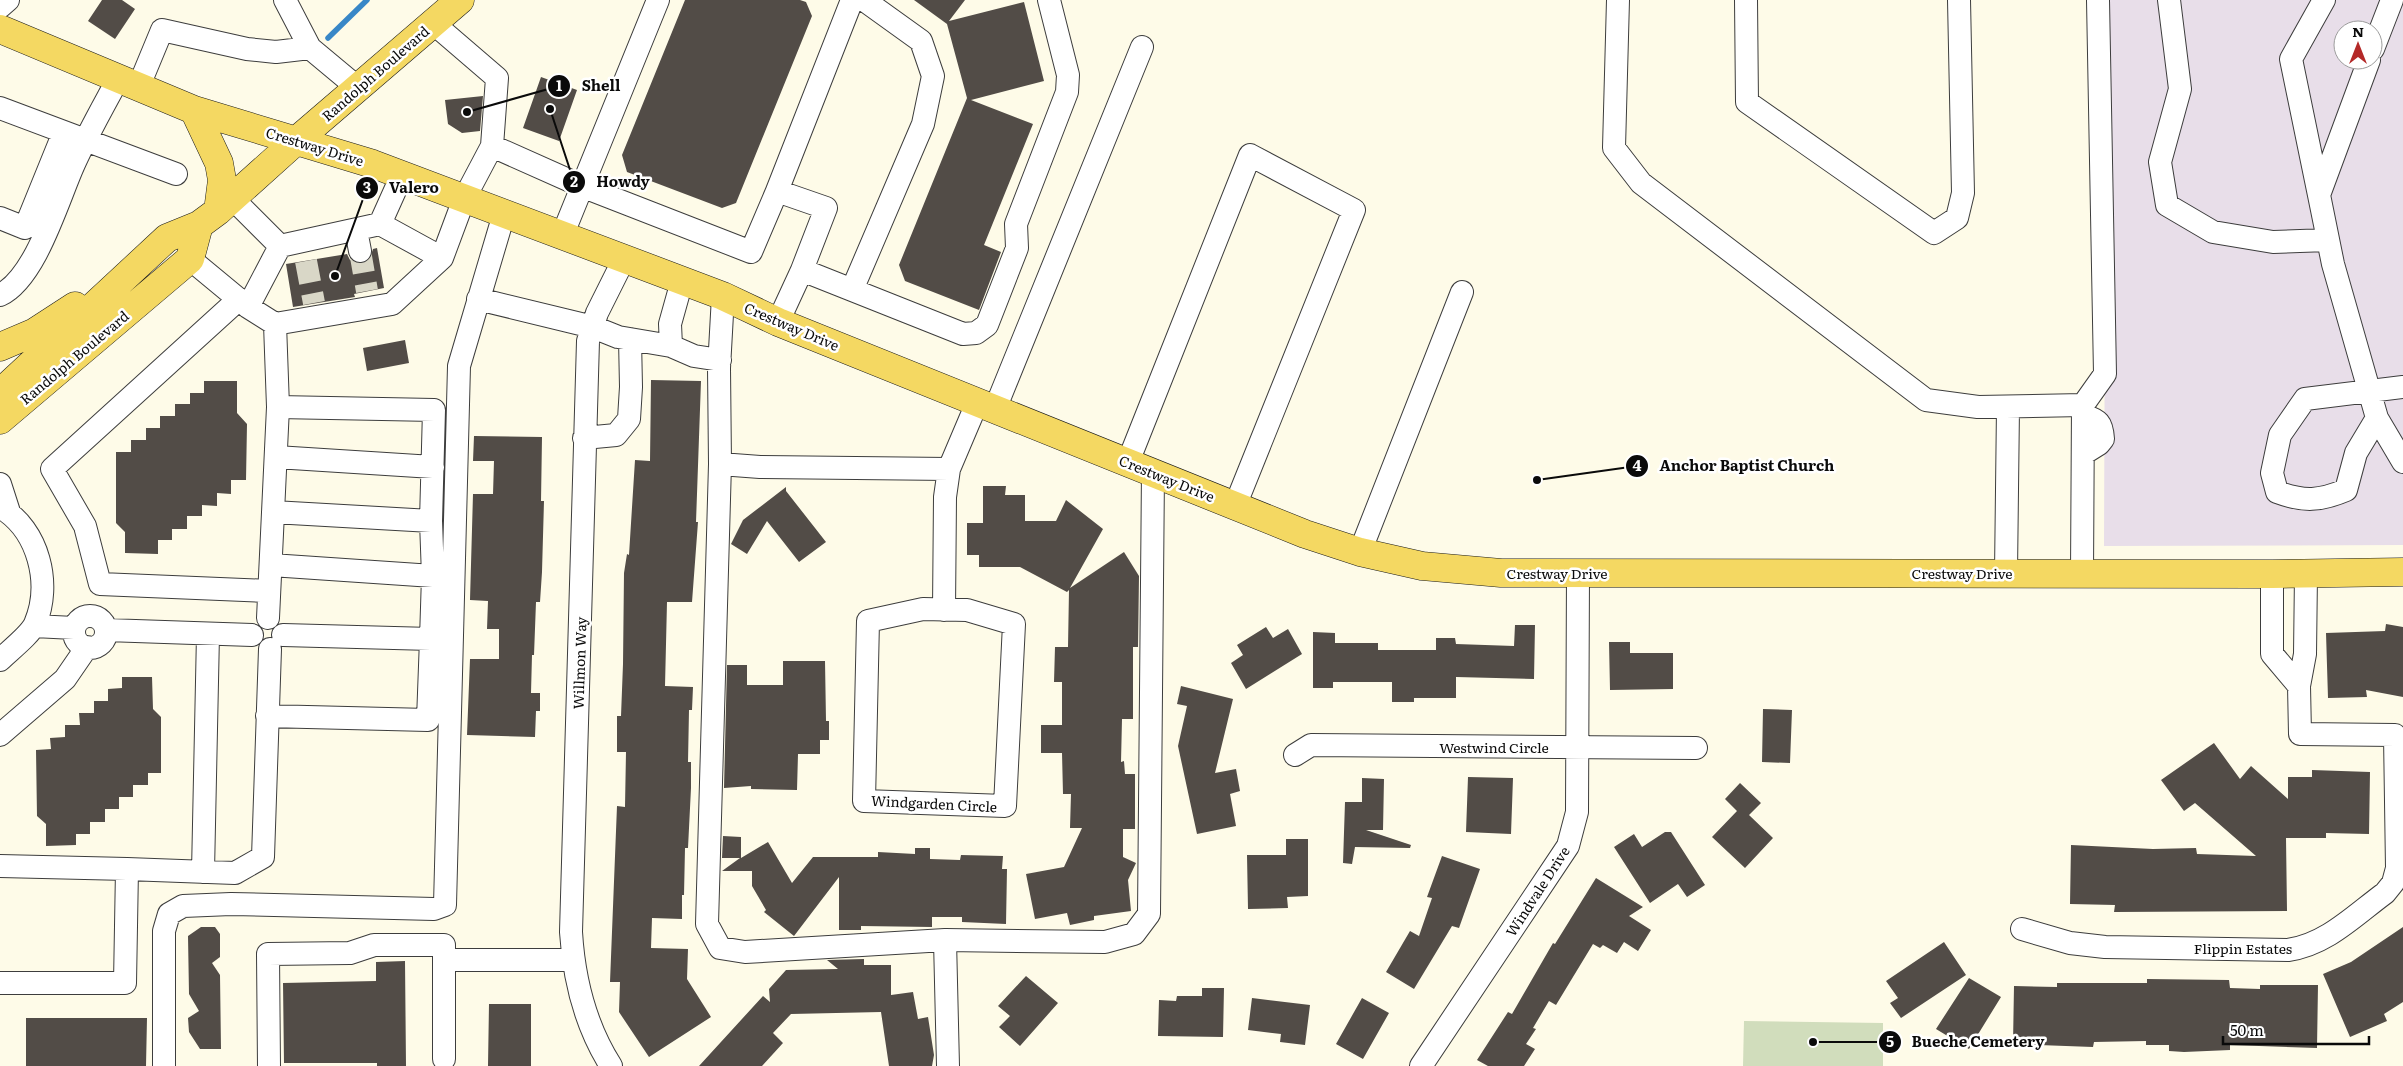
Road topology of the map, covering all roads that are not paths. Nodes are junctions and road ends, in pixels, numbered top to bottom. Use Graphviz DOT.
graph roads {
  1 [pos="8,0"];
  2 [pos="285,0"];
  3 [pos="460,0"];
  4 [pos="658,0"];
  5 [pos="852,0"];
  6 [pos="864,0"];
  7 [pos="1049,0"];
  8 [pos="1618,0"];
  9 [pos="1746,0"];
  10 [pos="1959,0"];
  11 [pos="2098,0"];
  12 [pos="2168,0"];
  13 [pos="2324,0"];
  14 [pos="2392,0"];
  15 [pos="0,7"];
  16 [pos="433,23"];
  17 [pos="2383,23"];
  18 [pos="0,29"];
  19 [pos="1142,47"];
  20 [pos="310,48"];
  21 [pos="2365,70"];
  22 [pos="128,83"];
  23 [pos="358,88"];
  24 [pos="0,108"];
  25 [pos="194,110"];
  26 [pos="64,132"];
  27 [pos="86,140"];
  28 [pos="297,140"];
  29 [pos="492,146"];
  30 [pos="176,174"];
  31 [pos="402,175"];
  32 [pos="584,187"];
  33 [pos="776,191"];
  34 [pos="2319,195"];
  35 [pos="464,199"];
  36 [pos="217,211"];
  37 [pos="504,214"];
  38 [pos="0,218"];
  39 [pos="380,224"];
  40 [pos="562,236"];
  41 [pos="2328,240"];
  42 [pos="295,250"];
  43 [pos="442,258"];
  44 [pos="190,259"];
  45 [pos="624,260"];
  46 [pos="141,262"];
  47 [pos="802,270"];
  48 [pos="682,281"];
  49 [pos="852,290"];
  50 [pos="1462,292"];
  51 [pos="0,295"];
  52 [pos="723,296"];
  53 [pos="478,300"];
  54 [pos="244,303"];
  55 [pos="778,322"];
  56 [pos="275,324"];
  57 [pos="593,327"];
  58 [pos="630,340"];
  59 [pos="671,346"];
  60 [pos="0,348"];
  61 [pos="720,360"];
  62 [pos="2403,386"];
  63 [pos="2370,392"];
  64 [pos="0,393"];
  65 [pos="986,406"];
  66 [pos="278,407"];
  67 [pos="2008,407"];
  68 [pos="2083,410"];
  69 [pos="2377,418"];
  70 [pos="0,420"];
  71 [pos="584,438"];
  72 [pos="276,457"];
  73 [pos="1128,462"];
  74 [pos="2403,462"];
  75 [pos="720,464"];
  76 [pos="433,467"];
  77 [pos="949,469"];
  78 [pos="1153,472"];
  79 [pos="0,484"];
  80 [pos="1235,506"];
  81 [pos="4,510"];
  82 [pos="273,512"];
  83 [pos="431,521"];
  84 [pos="1360,552"];
  85 [pos="271,565"];
  86 [pos="1578,572"];
  87 [pos="2403,572"];
  88 [pos="2006,573"];
  89 [pos="2082,574"];
  90 [pos="2272,574"];
  91 [pos="2306,574"];
  92 [pos="432,576"];
  93 [pos="100,584"];
  94 [pos="270,591"];
  95 [pos="944,610"];
  96 [pos="268,618"];
  97 [pos="99,623"];
  98 [pos="34,626"];
  99 [pos="74,628"];
  100 [pos="208,634"];
  101 [pos="252,635"];
  102 [pos="431,640"];
  103 [pos="277,642"];
  104 [pos="87,647"];
  105 [pos="0,660"];
  106 [pos="2299,686"];
  107 [pos="268,716"];
  108 [pos="0,735"];
  109 [pos="1578,747"];
  110 [pos="1696,748"];
  111 [pos="1295,755"];
  112 [pos="0,866"];
  113 [pos="127,868"];
  114 [pos="203,872"];
  115 [pos="2022,929"];
  116 [pos="945,940"];
  117 [pos="444,960"];
  118 [pos="573,960"];
  119 [pos="0,983"];
  120 [pos="444,1059"];
  121 [pos="164,1066"];
  122 [pos="269,1066"];
  123 [pos="611,1066"];
  124 [pos="948,1066"];
  125 [pos="1421,1066"];
  1 -- 15 [label="street"];
  2 -- 20 [label="street"];
  3 -- 16 [label="main road, Randolph Boulevard"];
  4 -- 32 [label="street"];
  5 -- 33 [label="street"];
  6 -- 49 [label="street"];
  7 -- 49 [label="street"];
  8 -- 67 [label="street"];
  9 -- 10 [label="street"];
  11 -- 68 [label="street"];
  12 -- 41 [label="street"];
  13 -- 34 [label="street"];
  14 -- 17 [label="street"];
  16 -- 23 [label="main road, Randolph Boulevard"];
  16 -- 29 [label="street"];
  18 -- 22 [label="main road, Crestway Drive"];
  19 -- 65 [label="street"];
  20 -- 22 [label="street"];
  20 -- 23 [label="street"];
  21 -- 34 [label="street"];
  22 -- 25 [label="main road, Crestway Drive"];
  22 -- 27 [label="street"];
  23 -- 28 [label="main road, Randolph Boulevard"];
  24 -- 26 [label="street"];
  25 -- 28 [label="main road, Crestway Drive"];
  25 -- 36 [label="main road"];
  26 -- 27 [label="street"];
  26 -- 38 [label="street"];
  27 -- 30 [label="street"];
  27 -- 51 [label="street"];
  28 -- 31 [label="main road, Crestway Drive"];
  28 -- 36 [label="main road, Randolph Boulevard"];
  29 -- 32 [label="street"];
  29 -- 35 [label="street"];
  31 -- 35 [label="main road, Crestway Drive"];
  31 -- 39 [label="street"];
  32 -- 33 [label="street"];
  32 -- 40 [label="street"];
  33 -- 47 [label="street"];
  34 -- 41 [label="street"];
  35 -- 37 [label="main road, Crestway Drive"];
  35 -- 43 [label="street"];
  36 -- 42 [label="street"];
  36 -- 44 [label="main road"];
  36 -- 46 [label="main road, Randolph Boulevard"];
  37 -- 40 [label="main road, Crestway Drive"];
  37 -- 53 [label="street"];
  39 -- 42 [label="street"];
  39 -- 43 [label="street"];
  40 -- 45 [label="main road, Crestway Drive"];
  41 -- 63 [label="street"];
  42 -- 54 [label="street"];
  43 -- 56 [label="street"];
  44 -- 54 [label="street"];
  44 -- 70 [label="main road, Randolph Boulevard"];
  45 -- 48 [label="main road, Crestway Drive"];
  45 -- 57 [label="street, Willmon Way"];
  46 -- 60 [label="main road"];
  46 -- 64 [label="main road, Randolph Boulevard"];
  47 -- 49 [label="street"];
  47 -- 55 [label="street"];
  48 -- 52 [label="main road, Crestway Drive"];
  48 -- 59 [label="street"];
  50 -- 84 [label="street"];
  52 -- 55 [label="main road, Crestway Drive"];
  52 -- 61 [label="street"];
  53 -- 57 [label="street"];
  53 -- 121 [label="street"];
  54 -- 56 [label="street"];
  54 -- 93 [label="street"];
  55 -- 65 [label="main road, Crestway Drive"];
  56 -- 66 [label="street"];
  57 -- 58 [label="street"];
  57 -- 71 [label="street, Willmon Way"];
  58 -- 59 [label="street"];
  58 -- 71 [label="street"];
  59 -- 61 [label="street"];
  61 -- 75 [label="street"];
  62 -- 63 [label="street"];
  63 -- 69 [label="street"];
  63 -- 69 [label="street"];
  65 -- 73 [label="main road, Crestway Drive"];
  65 -- 77 [label="street"];
  66 -- 72 [label="street"];
  66 -- 76 [label="street"];
  67 -- 68 [label="street"];
  67 -- 88 [label="street"];
  68 -- 89 [label="street"];
  69 -- 74 [label="street"];
  71 -- 118 [label="street, Willmon Way"];
  72 -- 76 [label="street"];
  72 -- 82 [label="street"];
  73 -- 78 [label="main road, Crestway Drive"];
  73 -- 80 [label="street"];
  75 -- 77 [label="street"];
  75 -- 116 [label="street"];
  76 -- 83 [label="street"];
  77 -- 95 [label="street"];
  78 -- 80 [label="main road, Crestway Drive"];
  78 -- 116 [label="street"];
  79 -- 81 [label="street"];
  80 -- 84 [label="main road, Crestway Drive"];
  81 -- 98 [label="street"];
  82 -- 83 [label="street"];
  82 -- 85 [label="street"];
  83 -- 92 [label="street"];
  84 -- 86 [label="main road, Crestway Drive"];
  85 -- 92 [label="street"];
  85 -- 94 [label="street"];
  86 -- 88 [label="main road, Crestway Drive"];
  86 -- 109 [label="street, Windvale Drive"];
  87 -- 91 [label="main road, Crestway Drive"];
  88 -- 89 [label="main road, Crestway Drive"];
  89 -- 90 [label="main road, Crestway Drive"];
  90 -- 91 [label="main road, Crestway Drive"];
  90 -- 106 [label="street"];
  91 -- 106 [label="street, Flippin Estates"];
  92 -- 102 [label="street"];
  93 -- 94 [label="street"];
  93 -- 97 [label="street"];
  94 -- 96 [label="street"];
  95 -- 95 [label="street, Windgarden Circle"];
  96 -- 101 [label="street"];
  96 -- 103 [label="street"];
  97 -- 99 [label="street"];
  97 -- 100 [label="street"];
  97 -- 104 [label="street"];
  98 -- 99 [label="street"];
  98 -- 105 [label="street"];
  99 -- 104 [label="street"];
  100 -- 101 [label="street"];
  100 -- 114 [label="street"];
  101 -- 103 [label="street"];
  102 -- 103 [label="street"];
  102 -- 107 [label="street"];
  103 -- 107 [label="street"];
  104 -- 108 [label="street"];
  106 -- 115 [label="street, Flippin Estates"];
  107 -- 114 [label="street"];
  109 -- 110 [label="street, Westwind Circle"];
  109 -- 111 [label="street, Westwind Circle"];
  109 -- 125 [label="street, Windvale Drive"];
  112 -- 113 [label="street"];
  113 -- 114 [label="street"];
  113 -- 119 [label="street"];
  116 -- 124 [label="street"];
  117 -- 118 [label="street"];
  117 -- 120 [label="street"];
  117 -- 122 [label="street"];
  118 -- 123 [label="street, Willmon Way"];
}
